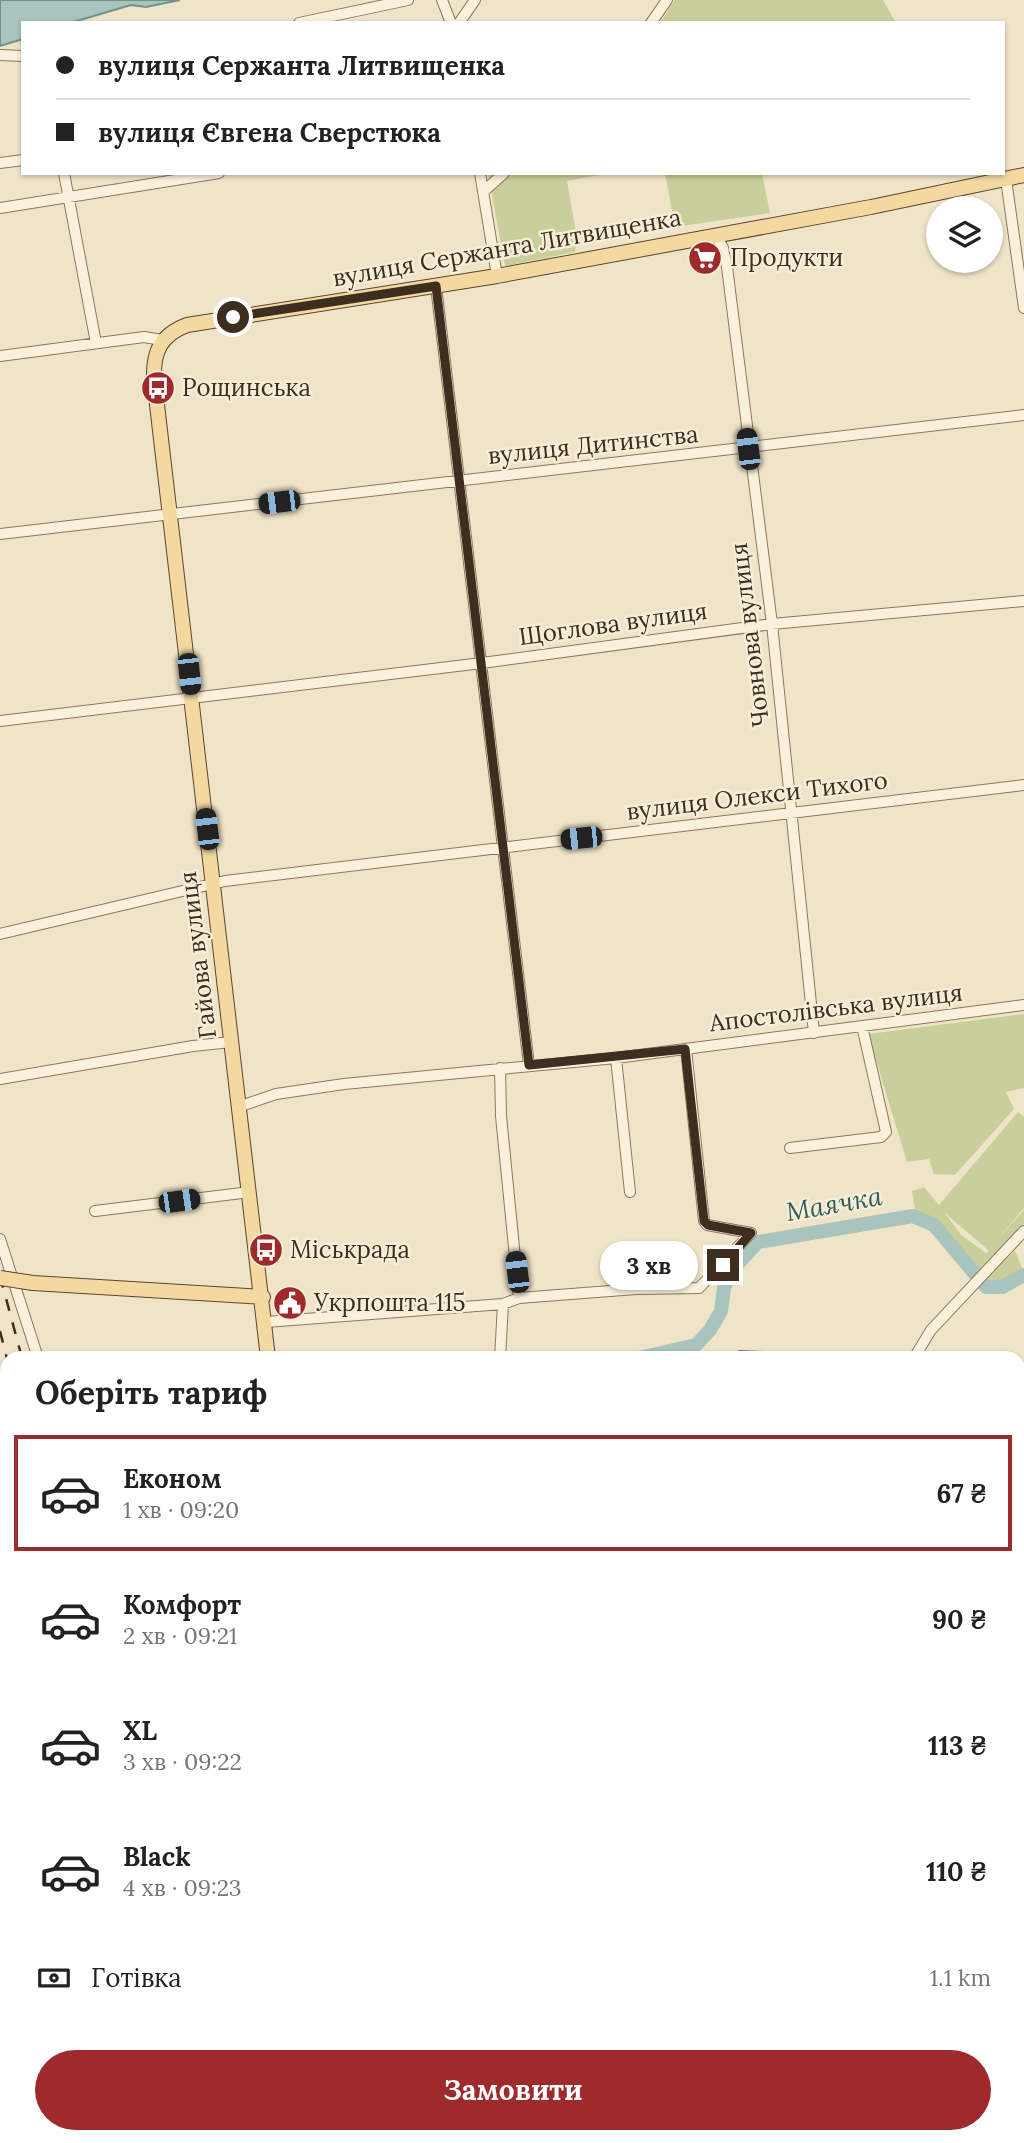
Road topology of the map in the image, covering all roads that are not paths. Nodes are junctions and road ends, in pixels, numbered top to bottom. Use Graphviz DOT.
graph roads {
  1 [pos="408,0"];
  2 [pos="442,0"];
  3 [pos="475,0"];
  4 [pos="667,0"];
  5 [pos="308,21"];
  6 [pos="450,21"];
  7 [pos="460,21"];
  8 [pos="652,21"];
  9 [pos="0,55"];
  10 [pos="21,56"];
  11 [pos="21,160"];
  12 [pos="0,163"];
  13 [pos="1024,174"];
  14 [pos="64,175"];
  15 [pos="206,175"];
  16 [pos="480,175"];
  17 [pos="502,175"];
  18 [pos="1006,179"];
  19 [pos="483,192"];
  20 [pos="69,197"];
  21 [pos="0,208"];
  22 [pos="716,235"];
  23 [pos="497,276"];
  24 [pos="436,286"];
  25 [pos="1024,308"];
  26 [pos="162,340"];
  27 [pos="96,343"];
  28 [pos="0,356"];
  29 [pos="1024,415"];
  30 [pos="748,449"];
  31 [pos="460,481"];
  32 [pos="172,515"];
  33 [pos="0,534"];
  34 [pos="1024,601"];
  35 [pos="772,624"];
  36 [pos="482,663"];
  37 [pos="192,696"];
  38 [pos="0,721"];
  39 [pos="1024,785"];
  40 [pos="791,814"];
  41 [pos="503,847"];
  42 [pos="213,883"];
  43 [pos="0,934"];
  44 [pos="1024,1005"];
  45 [pos="862,1026"];
  46 [pos="814,1033"];
  47 [pos="231,1042"];
  48 [pos="685,1049"];
  49 [pos="616,1058"];
  50 [pos="529,1065"];
  51 [pos="500,1068"];
  52 [pos="0,1079"];
  53 [pos="238,1107"];
  54 [pos="790,1148"];
  55 [pos="250,1192"];
  56 [pos="630,1192"];
  57 [pos="95,1211"];
  58 [pos="1024,1231"];
  59 [pos="0,1239"];
  60 [pos="7,1277"];
  61 [pos="263,1297"];
  62 [pos="519,1298"];
  63 [pos="502,1304"];
  64 [pos="266,1322"];
  65 [pos="35,1351"];
  66 [pos="268,1351"];
  67 [pos="500,1351"];
  68 [pos="918,1351"];
  1 -- 5 [label="street"];
  2 -- 6 [label="street"];
  3 -- 7 [label="street"];
  4 -- 8 [label="street"];
  9 -- 10 [label="street"];
  11 -- 12 [label="street"];
  13 -- 18 [label="main road, вулиця Сержанта Литвищенка"];
  14 -- 20 [label="street"];
  15 -- 20 [label="street"];
  16 -- 19 [label="street"];
  17 -- 19 [label="street"];
  18 -- 22 [label="main road, вулиця Сержанта Литвищенка"];
  18 -- 25 [label="street"];
  19 -- 23 [label="street"];
  20 -- 21 [label="street"];
  20 -- 27 [label="street"];
  22 -- 23 [label="main road, вулиця Сержанта Литвищенка"];
  22 -- 30 [label="street, Човнова вулиця"];
  23 -- 24 [label="main road, вулиця Сержанта Литвищенка"];
  24 -- 26 [label="main road, вулиця Сержанта Литвищенка"];
  24 -- 31 [label="street"];
  26 -- 27 [label="street, вулиця Сержанта Литвищенка"];
  26 -- 32 [label="main road, Гайова вулиця"];
  27 -- 28 [label="street, вулиця Сержанта Литвищенка"];
  29 -- 30 [label="street, вулиця Дитинства"];
  30 -- 31 [label="street, вулиця Дитинства"];
  30 -- 35 [label="street, Човнова вулиця"];
  31 -- 32 [label="street, вулиця Дитинства"];
  31 -- 36 [label="street"];
  32 -- 33 [label="street, вулиця Дитинства"];
  32 -- 37 [label="main road, Гайова вулиця"];
  34 -- 35 [label="street, Щоглова вулиця"];
  35 -- 36 [label="street, Щоглова вулиця"];
  35 -- 40 [label="street, Човнова вулиця"];
  36 -- 37 [label="street, Щоглова вулиця"];
  36 -- 41 [label="street"];
  37 -- 38 [label="street, Щоглова вулиця"];
  37 -- 42 [label="main road, Гайова вулиця"];
  39 -- 40 [label="street, вулиця Олекси Тихого"];
  40 -- 41 [label="street, вулиця Олекси Тихого"];
  40 -- 46 [label="street, Човнова вулиця"];
  41 -- 42 [label="street, вулиця Олекси Тихого"];
  41 -- 50 [label="street"];
  42 -- 43 [label="street, вулиця Олекси Тихого"];
  42 -- 47 [label="main road, Гайова вулиця"];
  44 -- 45 [label="street, Апостолівська вулиця"];
  45 -- 46 [label="street, Апостолівська вулиця"];
  45 -- 54 [label="street"];
  46 -- 48 [label="street, Апостолівська вулиця"];
  47 -- 52 [label="street"];
  47 -- 53 [label="main road, Гайова вулиця"];
  48 -- 49 [label="street, Апостолівська вулиця"];
  48 -- 62 [label="street"];
  49 -- 50 [label="street, Апостолівська вулиця"];
  49 -- 56 [label="street"];
  50 -- 51 [label="street, Апостолівська вулиця"];
  51 -- 53 [label="street, Апостолівська вулиця"];
  51 -- 62 [label="street"];
  53 -- 55 [label="main road, Гайова вулиця"];
  55 -- 57 [label="street"];
  55 -- 61 [label="main road, Гайова вулиця"];
  58 -- 68 [label="street"];
  59 -- 60 [label="street"];
  60 -- 61 [label="main road, bridge"];
  60 -- 65 [label="street"];
  61 -- 64 [label="main road, Гайова вулиця"];
  62 -- 63 [label="street"];
  63 -- 64 [label="street"];
  63 -- 67 [label="street"];
  64 -- 66 [label="main road, Гайова вулиця"];
}
